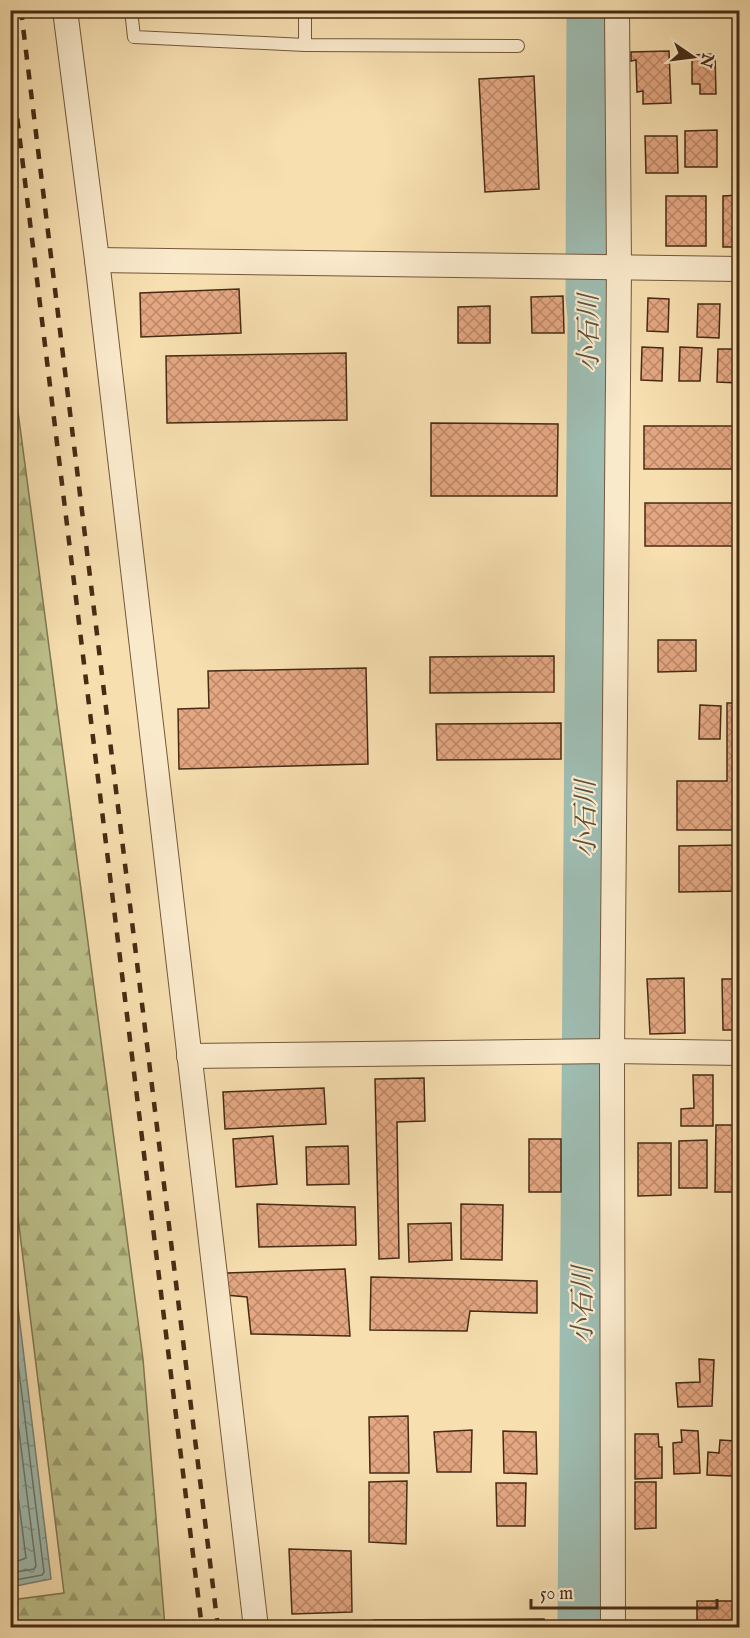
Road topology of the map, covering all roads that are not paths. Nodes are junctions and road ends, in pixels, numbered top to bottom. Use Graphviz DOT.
graph roads {
  1 [pos="65,10"];
  2 [pos="131,10"];
  3 [pos="305,10"];
  4 [pos="617,10"];
  5 [pos="305,45"];
  6 [pos="518,46"];
  7 [pos="97,260"];
  8 [pos="619,268"];
  9 [pos="740,269"];
  10 [pos="612,1051"];
  11 [pos="740,1053"];
  12 [pos="189,1056"];
  13 [pos="256,1628"];
  14 [pos="613,1628"];
  1 -- 7 [label="street"];
  2 -- 5 [label="lane"];
  3 -- 5 [label="lane"];
  4 -- 8 [label="street"];
  5 -- 6 [label="lane"];
  7 -- 8 [label="street"];
  7 -- 12 [label="street"];
  8 -- 9 [label="street"];
  8 -- 10 [label="street"];
  10 -- 11 [label="street"];
  10 -- 12 [label="street"];
  10 -- 14 [label="street"];
  12 -- 13 [label="street"];
}
